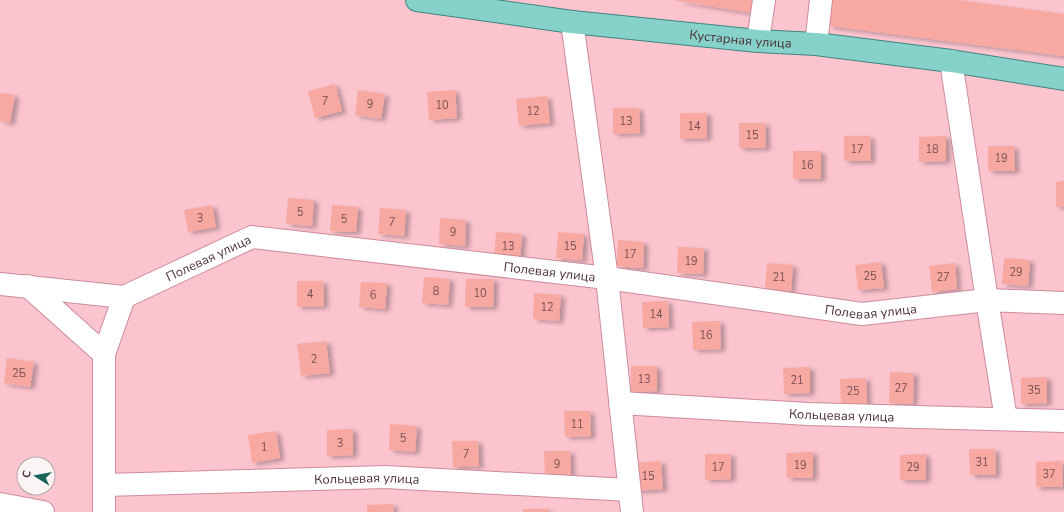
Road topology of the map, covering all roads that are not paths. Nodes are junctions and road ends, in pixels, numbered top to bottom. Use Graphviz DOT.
graph roads {
  1 [pos="417,0"];
  2 [pos="764,0"];
  3 [pos="821,0"];
  4 [pos="572,22"];
  5 [pos="758,41"];
  6 [pos="816,44"];
  7 [pos="951,61"];
  8 [pos="1064,79"];
  9 [pos="608,278"];
  10 [pos="0,284"];
  11 [pos="28,286"];
  12 [pos="124,296"];
  13 [pos="987,300"];
  14 [pos="1064,302"];
  15 [pos="104,354"];
  16 [pos="620,403"];
  17 [pos="1006,420"];
  18 [pos="1064,421"];
  19 [pos="104,486"];
  20 [pos="630,490"];
  21 [pos="0,504"];
  22 [pos="43,512"];
  23 [pos="104,512"];
  24 [pos="632,512"];
  1 -- 4 [label="main road, Кустарная улица"];
  2 -- 5 [label="street"];
  3 -- 6 [label="street"];
  4 -- 5 [label="main road, Кустарная улица"];
  4 -- 9 [label="street"];
  5 -- 6 [label="main road, Кустарная улица"];
  6 -- 7 [label="main road, Кустарная улица"];
  7 -- 8 [label="main road, Кустарная улица"];
  7 -- 13 [label="street"];
  9 -- 12 [label="street, Полевая улица"];
  9 -- 13 [label="street, Полевая улица"];
  9 -- 16 [label="street"];
  10 -- 11 [label="street"];
  11 -- 12 [label="street"];
  11 -- 15 [label="street"];
  12 -- 15 [label="street"];
  13 -- 14 [label="street, Полевая улица"];
  13 -- 17 [label="street"];
  15 -- 19 [label="street"];
  16 -- 17 [label="street, Кольцевая улица"];
  16 -- 20 [label="street"];
  17 -- 18 [label="street, Кольцевая улица"];
  19 -- 20 [label="street, Кольцевая улица"];
  19 -- 23 [label="street"];
  20 -- 24 [label="street"];
  21 -- 22 [label="street"];
}
